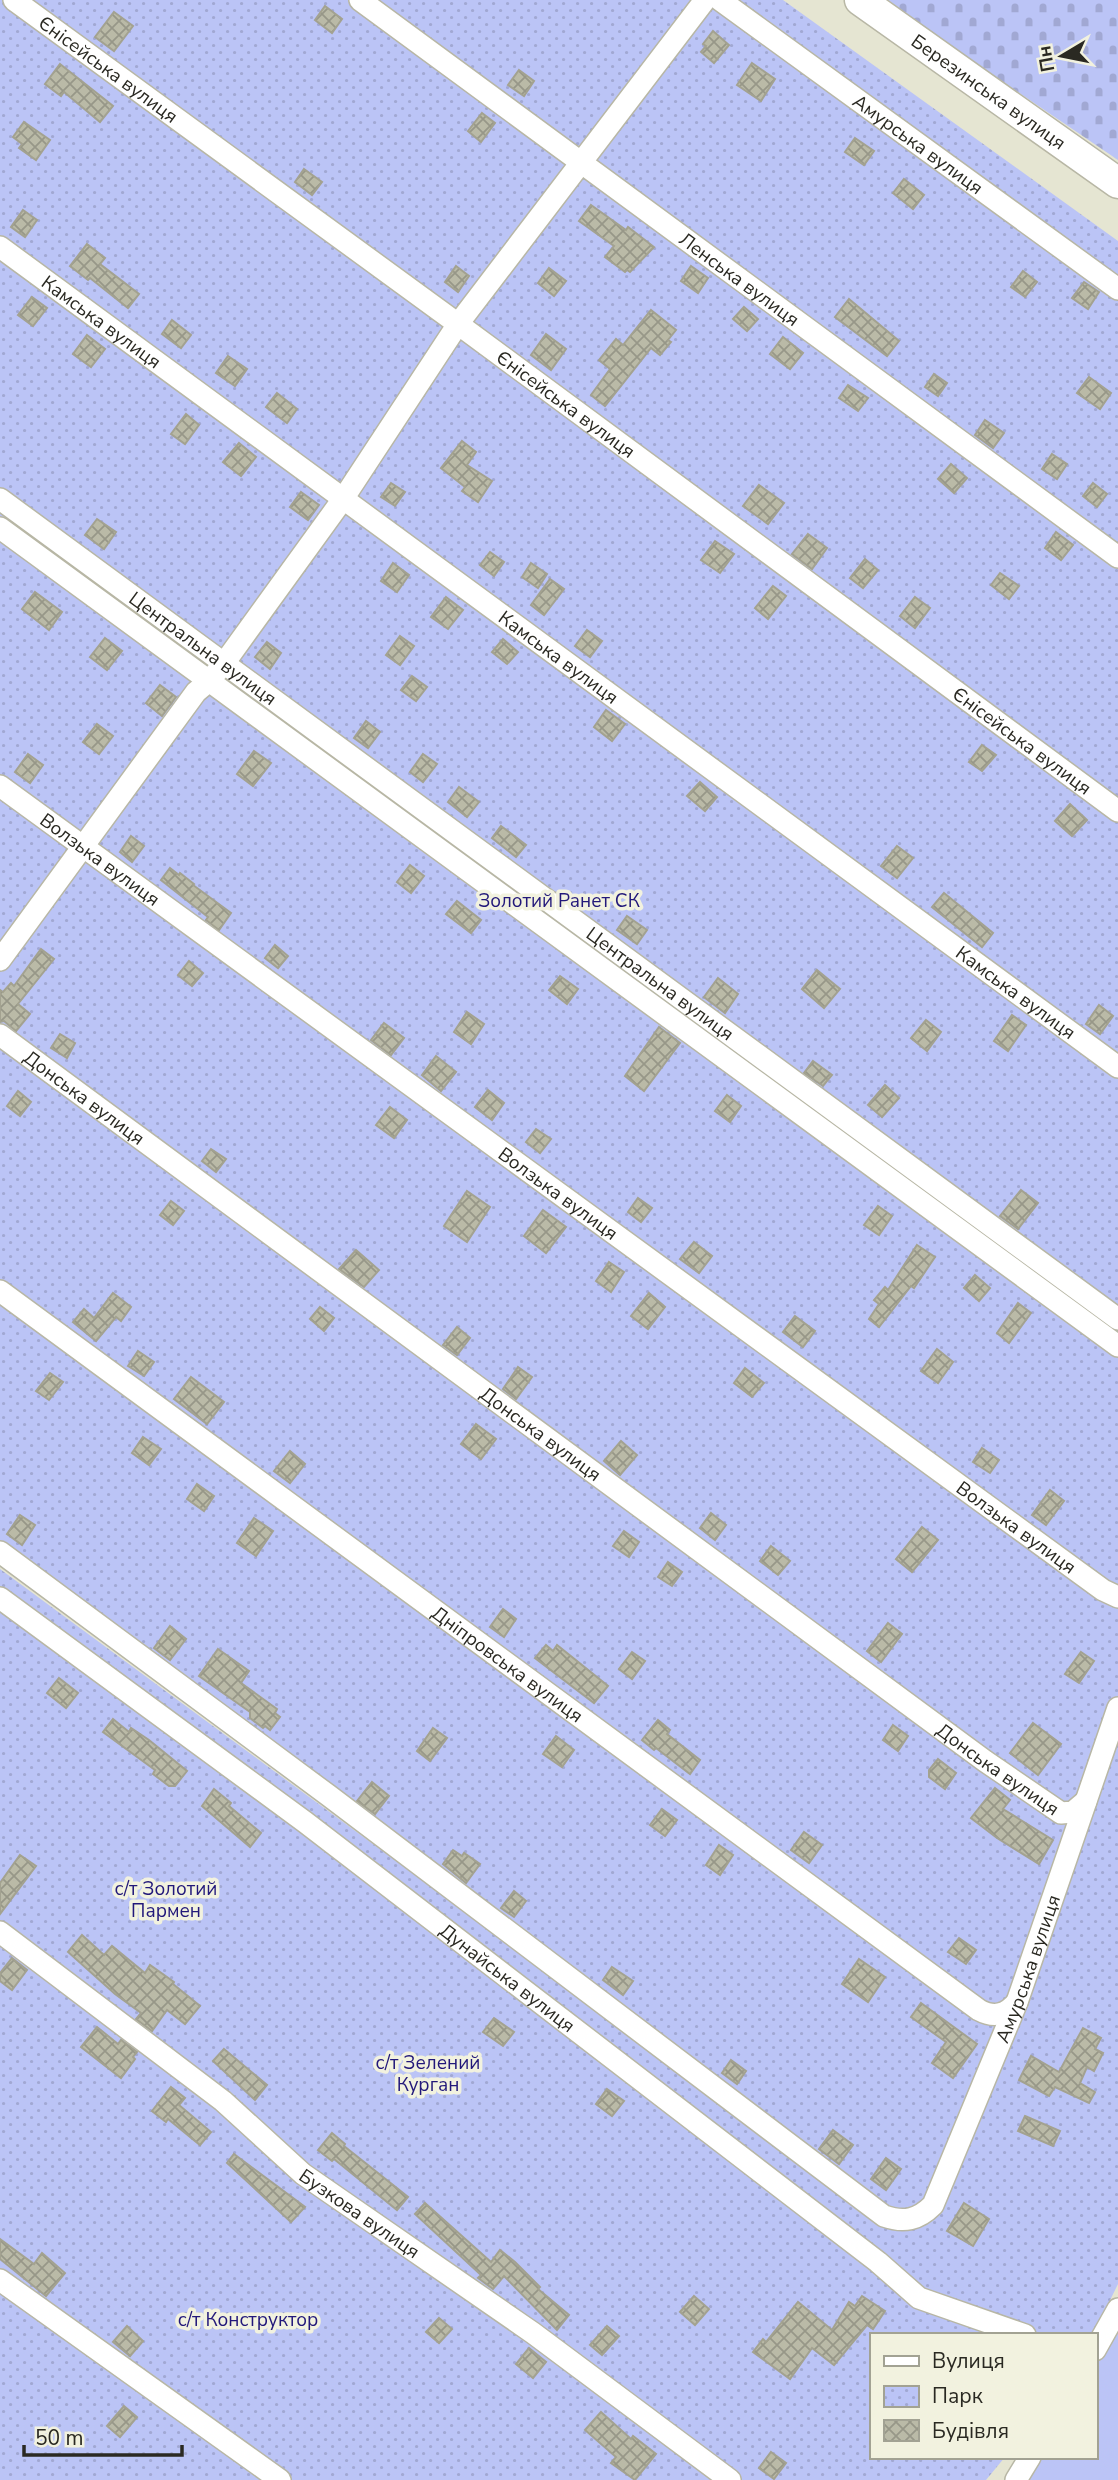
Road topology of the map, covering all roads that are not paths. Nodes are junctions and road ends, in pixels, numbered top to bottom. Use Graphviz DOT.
graph roads {
  1 [pos="14,0"];
  2 [pos="360,0"];
  3 [pos="705,0"];
  4 [pos="720,0"];
  5 [pos="860,0"];
  6 [pos="583,162"];
  7 [pos="1118,183"];
  8 [pos="0,247"];
  9 [pos="1118,289"];
  10 [pos="458,324"];
  11 [pos="0,499"];
  12 [pos="343,499"];
  13 [pos="0,528"];
  14 [pos="1118,557"];
  15 [pos="225,662"];
  16 [pos="209,681"];
  17 [pos="0,786"];
  18 [pos="1118,811"];
  19 [pos="83,847"];
  20 [pos="0,960"];
  21 [pos="0,1035"];
  22 [pos="1118,1068"];
  23 [pos="0,1292"];
  24 [pos="1118,1319"];
  25 [pos="1118,1346"];
  26 [pos="0,1552"];
  27 [pos="1118,1597"];
  28 [pos="0,1598"];
  29 [pos="1118,1708"];
  30 [pos="1086,1801"];
  31 [pos="0,1932"];
  32 [pos="1017,2002"];
  33 [pos="916,2218"];
  34 [pos="0,2280"];
  35 [pos="1118,2309"];
  36 [pos="1019,2333"];
  37 [pos="1097,2346"];
  38 [pos="1029,2459"];
  39 [pos="279,2480"];
  40 [pos="730,2480"];
  41 [pos="1016,2480"];
  1 -- 10 [label="street, Єнісейська вулиця"];
  2 -- 6 [label="street, Ленська вулиця"];
  3 -- 6 [label="street"];
  4 -- 9 [label="street, Амурська вулиця"];
  5 -- 7 [label="street, Березинська вулиця"];
  6 -- 10 [label="street"];
  6 -- 14 [label="street, Ленська вулиця"];
  8 -- 12 [label="street, Камська вулиця"];
  10 -- 12 [label="street"];
  10 -- 18 [label="street, Єнісейська вулиця"];
  11 -- 15 [label="street, Центральна вулиця"];
  12 -- 15 [label="street"];
  12 -- 22 [label="street, Камська вулиця"];
  13 -- 16 [label="street, Центральна вулиця"];
  15 -- 16 [label="street"];
  15 -- 24 [label="street, Центральна вулиця"];
  16 -- 19 [label="street"];
  16 -- 25 [label="street, Центральна вулиця"];
  17 -- 19 [label="street, Волзька вулиця"];
  19 -- 20 [label="street"];
  19 -- 27 [label="street, Волзька вулиця"];
  21 -- 30 [label="street, Донська вулиця"];
  23 -- 32 [label="street, Дніпровська вулиця"];
  26 -- 33 [label="street, Дунайська вулиця"];
  28 -- 36 [label="street, Дунайська вулиця"];
  29 -- 30 [label="street, Амурська вулиця"];
  30 -- 32 [label="street, Амурська вулиця"];
  31 -- 40 [label="street, Бузкова вулиця"];
  32 -- 33 [label="street, Амурська вулиця"];
  34 -- 39 [label="street"];
  35 -- 37 [label="street"];
  38 -- 41 [label="street"];
}
